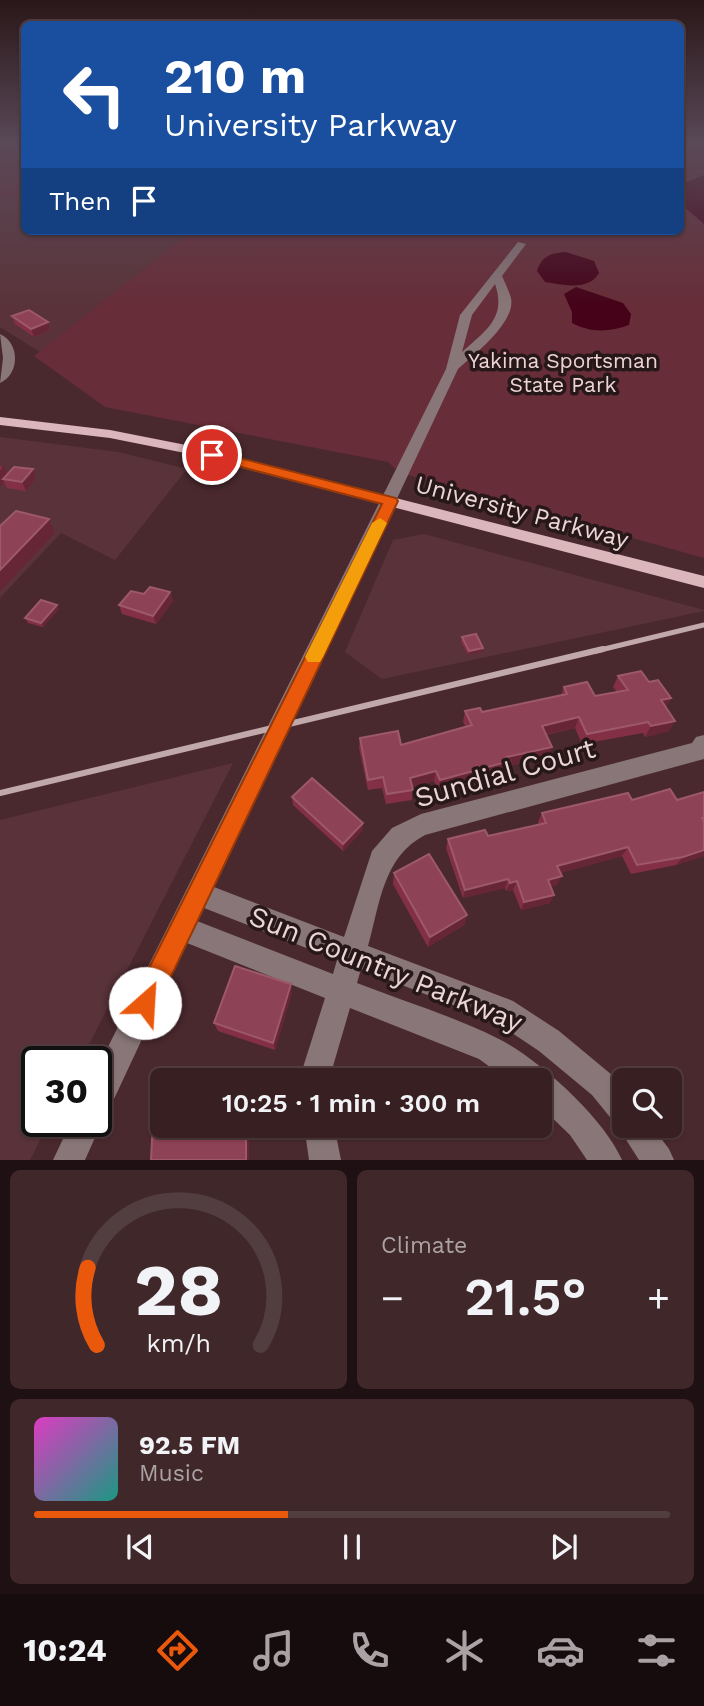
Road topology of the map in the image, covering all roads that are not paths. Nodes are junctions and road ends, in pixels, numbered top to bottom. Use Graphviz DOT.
graph roads {
  1 [pos="521,244"];
  2 [pos="497,276"];
  3 [pos="0,338"];
  4 [pos="452,369"];
  5 [pos="0,379"];
  6 [pos="0,421"];
  7 [pos="391,501"];
  8 [pos="704,582"];
  9 [pos="704,744"];
  10 [pos="199,894"];
  11 [pos="182,928"];
  12 [pos="352,951"];
  13 [pos="340,990"];
  14 [pos="317,1068"];
  15 [pos="516,1068"];
  16 [pos="112,1070"];
  17 [pos="552,1097"];
  18 [pos="612,1098"];
  19 [pos="80,1137"];
  20 [pos="321,1138"];
  21 [pos="642,1138"];
  22 [pos="69,1160"];
  23 [pos="325,1160"];
  24 [pos="606,1160"];
  25 [pos="658,1160"];
  1 -- 2 [label="street"];
  2 -- 4 [label="street"];
  2 -- 4 [label="street"];
  3 -- 5 [label="street"];
  4 -- 7 [label="street"];
  6 -- 7 [label="main road, University Parkway"];
  7 -- 8 [label="main road, University Parkway"];
  7 -- 10 [label="street"];
  9 -- 12 [label="street, Sundial Court"];
  10 -- 11 [label="street"];
  10 -- 12 [label="street, Sun Country Parkway"];
  11 -- 13 [label="street, Sun Country Parkway"];
  11 -- 16 [label="street"];
  12 -- 13 [label="street, Sundial Court"];
  12 -- 18 [label="street, Sun Country Parkway"];
  13 -- 14 [label="street, Sundial Court"];
  13 -- 15 [label="street, Sun Country Parkway"];
  17 -- 24 [label="street"];
  19 -- 22 [label="street"];
  20 -- 23 [label="street"];
  21 -- 25 [label="street"];
}
